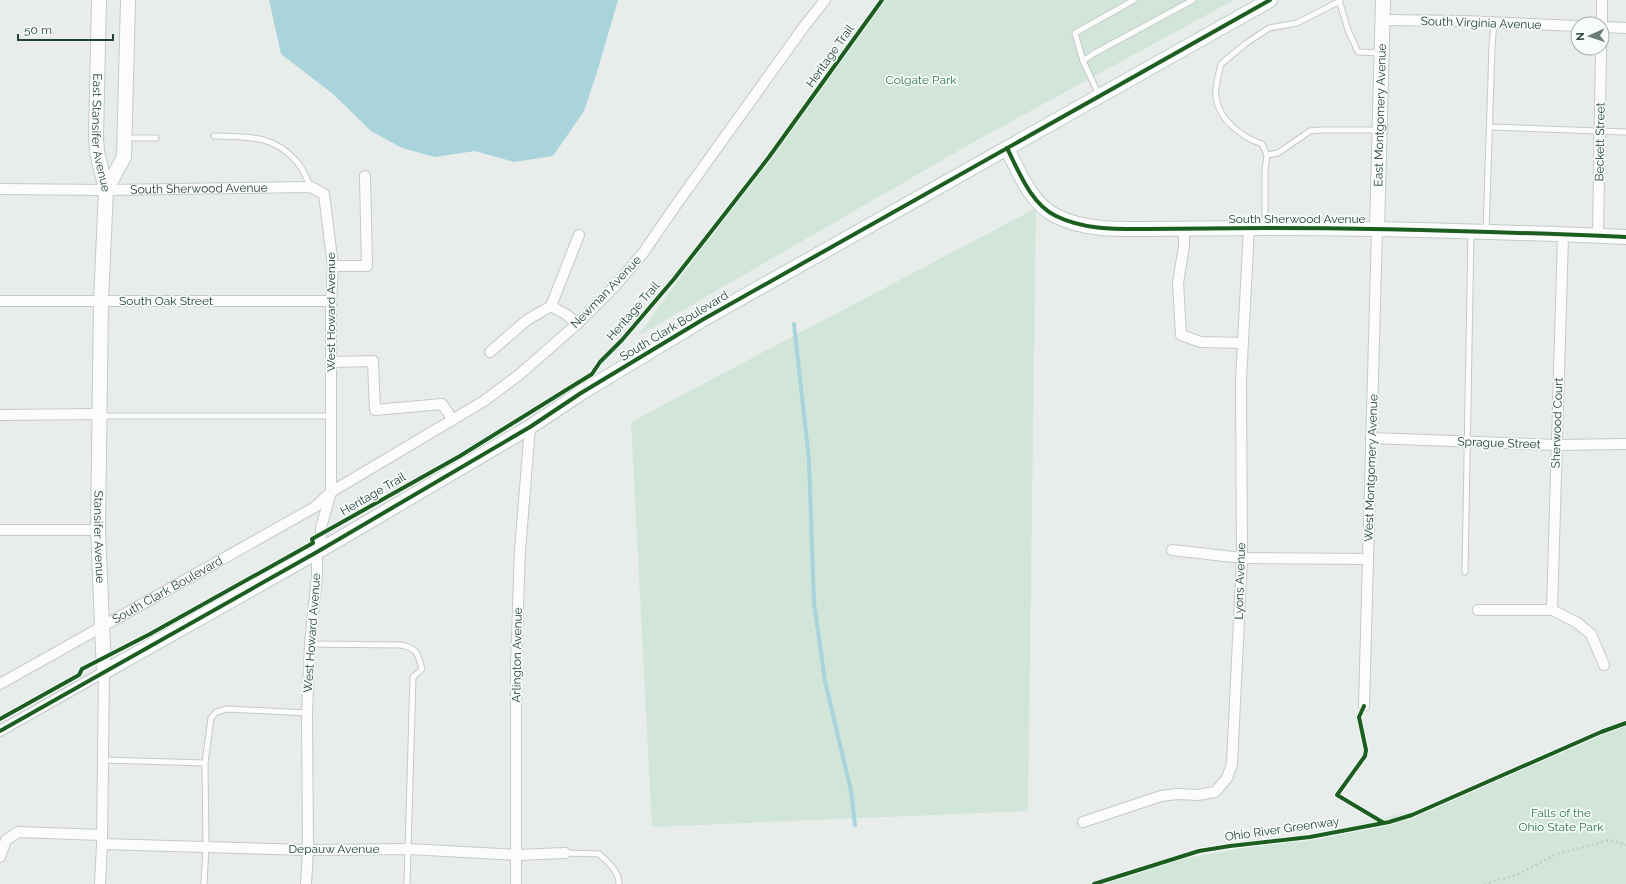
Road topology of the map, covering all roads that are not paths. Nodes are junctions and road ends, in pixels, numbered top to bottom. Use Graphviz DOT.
graph roads {
  1 [pos="99,0"];
  2 [pos="128,0"];
  3 [pos="824,0"];
  4 [pos="1134,0"];
  5 [pos="1193,0"];
  6 [pos="1270,0"];
  7 [pos="1383,0"];
  8 [pos="1602,0"];
  9 [pos="1340,1"];
  10 [pos="1602,16"];
  11 [pos="1383,20"];
  12 [pos="1494,22"];
  13 [pos="1570,26"];
  14 [pos="1610,27"];
  15 [pos="1626,28"];
  16 [pos="1382,53"];
  17 [pos="1602,56"];
  18 [pos="1083,61"];
  19 [pos="1099,96"];
  20 [pos="1490,127"];
  21 [pos="1380,130"];
  22 [pos="1600,131"];
  23 [pos="1626,132"];
  24 [pos="214,136"];
  25 [pos="125,138"];
  26 [pos="156,138"];
  27 [pos="1007,148"];
  28 [pos="1267,155"];
  29 [pos="365,176"];
  30 [pos="311,187"];
  31 [pos="0,189"];
  32 [pos="106,190"];
  33 [pos="324,194"];
  34 [pos="1249,228"];
  35 [pos="1265,228"];
  36 [pos="1184,229"];
  37 [pos="1377,230"];
  38 [pos="1471,231"];
  39 [pos="1486,231"];
  40 [pos="579,235"];
  41 [pos="1563,236"];
  42 [pos="1598,236"];
  43 [pos="1626,237"];
  44 [pos="333,266"];
  45 [pos="0,301"];
  46 [pos="101,301"];
  47 [pos="331,301"];
  48 [pos="552,306"];
  49 [pos="577,324"];
  50 [pos="1243,343"];
  51 [pos="490,352"];
  52 [pos="331,362"];
  53 [pos="0,415"];
  54 [pos="100,415"];
  55 [pos="330,416"];
  56 [pos="454,420"];
  57 [pos="530,427"];
  58 [pos="1371,438"];
  59 [pos="1467,442"];
  60 [pos="1626,444"];
  61 [pos="1557,445"];
  62 [pos="331,492"];
  63 [pos="0,530"];
  64 [pos="98,530"];
  65 [pos="1172,550"];
  66 [pos="317,552"];
  67 [pos="1242,558"];
  68 [pos="1368,559"];
  69 [pos="1465,572"];
  70 [pos="1478,610"];
  71 [pos="1552,610"];
  72 [pos="101,629"];
  73 [pos="310,644"];
  74 [pos="1604,665"];
  75 [pos="104,672"];
  76 [pos="0,684"];
  77 [pos="1364,706"];
  78 [pos="307,713"];
  79 [pos="0,730"];
  80 [pos="104,760"];
  81 [pos="205,763"];
  82 [pos="1083,822"];
  83 [pos="102,839"];
  84 [pos="206,846"];
  85 [pos="408,849"];
  86 [pos="308,850"];
  87 [pos="565,853"];
  88 [pos="517,855"];
  89 [pos="0,857"];
  90 [pos="100,884"];
  91 [pos="204,884"];
  92 [pos="306,884"];
  93 [pos="407,884"];
  94 [pos="516,884"];
  95 [pos="620,884"];
  1 -- 32 [label="street, East Stansifer Avenue"];
  2 -- 25 [label="street, East Stansifer Avenue"];
  3 -- 49 [label="street, Newman Avenue"];
  4 -- 18 [label="lane"];
  5 -- 18 [label="lane"];
  6 -- 19 [label="street, South Clark Boulevard"];
  7 -- 11 [label="street, East Montgomery Avenue"];
  8 -- 10 [label="street"];
  9 -- 16 [label="lane"];
  9 -- 28 [label="lane"];
  11 -- 12 [label="street, South Virginia Avenue"];
  11 -- 16 [label="street, East Montgomery Avenue"];
  12 -- 13 [label="street, South Virginia Avenue"];
  12 -- 20 [label="lane"];
  14 -- 15 [label="street"];
  16 -- 21 [label="street, East Montgomery Avenue"];
  17 -- 22 [label="street, Beckett Street"];
  18 -- 19 [label="lane"];
  19 -- 27 [label="street, South Clark Boulevard"];
  20 -- 22 [label="lane"];
  20 -- 39 [label="lane"];
  21 -- 28 [label="lane"];
  21 -- 37 [label="street, East Montgomery Avenue"];
  22 -- 23 [label="lane"];
  22 -- 42 [label="street, Beckett Street"];
  24 -- 30 [label="lane"];
  25 -- 26 [label="lane"];
  25 -- 32 [label="street, East Stansifer Avenue"];
  27 -- 36 [label="street, South Sherwood Avenue"];
  27 -- 57 [label="street, South Clark Boulevard"];
  28 -- 35 [label="lane"];
  29 -- 44 [label="street"];
  30 -- 32 [label="street, South Sherwood Avenue"];
  30 -- 33 [label="street, South Sherwood Avenue"];
  31 -- 32 [label="street, South Sherwood Avenue"];
  32 -- 46 [label="street, Stansifer Avenue"];
  33 -- 44 [label="street, West Howard Avenue"];
  34 -- 35 [label="street, South Sherwood Avenue"];
  34 -- 36 [label="street, South Sherwood Avenue"];
  34 -- 50 [label="street, Lyons Avenue"];
  35 -- 37 [label="street, South Sherwood Avenue"];
  36 -- 50 [label="street"];
  37 -- 38 [label="street, South Sherwood Avenue"];
  37 -- 58 [label="street, West Montgomery Avenue"];
  38 -- 39 [label="street, South Sherwood Avenue"];
  38 -- 59 [label="lane"];
  39 -- 41 [label="street, South Sherwood Avenue"];
  40 -- 48 [label="street"];
  41 -- 42 [label="street, South Sherwood Avenue"];
  41 -- 61 [label="street, Sherwood Court"];
  42 -- 43 [label="street, South Sherwood Avenue"];
  44 -- 47 [label="street, West Howard Avenue"];
  45 -- 46 [label="street, South Oak Street"];
  46 -- 47 [label="street, South Oak Street"];
  46 -- 54 [label="street, Stansifer Avenue"];
  47 -- 52 [label="street, West Howard Avenue"];
  48 -- 49 [label="street"];
  48 -- 51 [label="street"];
  49 -- 56 [label="street, Newman Avenue"];
  50 -- 67 [label="street, Lyons Avenue"];
  52 -- 55 [label="street, West Howard Avenue"];
  52 -- 56 [label="street"];
  53 -- 54 [label="street"];
  54 -- 55 [label="lane"];
  54 -- 64 [label="street, Stansifer Avenue"];
  55 -- 62 [label="street, West Howard Avenue"];
  56 -- 62 [label="street, Newman Avenue"];
  57 -- 66 [label="street, South Clark Boulevard"];
  57 -- 88 [label="street, Arlington Avenue"];
  58 -- 59 [label="street, Sprague Street"];
  58 -- 68 [label="street, West Montgomery Avenue"];
  59 -- 61 [label="street, Sprague Street"];
  59 -- 69 [label="lane"];
  60 -- 61 [label="street, Sprague Street"];
  61 -- 71 [label="street, Sherwood Court"];
  62 -- 66 [label="street, West Howard Avenue"];
  62 -- 72 [label="street, South Clark Boulevard"];
  63 -- 64 [label="street"];
  64 -- 72 [label="street, Stansifer Avenue"];
  65 -- 67 [label="street"];
  66 -- 73 [label="street, West Howard Avenue"];
  66 -- 75 [label="street, South Clark Boulevard"];
  67 -- 68 [label="street"];
  67 -- 82 [label="street, Lyons Avenue"];
  68 -- 77 [label="street, West Montgomery Avenue"];
  70 -- 71 [label="street"];
  71 -- 74 [label="street"];
  72 -- 75 [label="street, Stansifer Avenue"];
  72 -- 76 [label="street, South Clark Boulevard"];
  73 -- 78 [label="street, West Howard Avenue"];
  73 -- 85 [label="lane"];
  75 -- 79 [label="street, South Clark Boulevard"];
  75 -- 80 [label="street, Stansifer Avenue"];
  78 -- 81 [label="lane"];
  78 -- 86 [label="street, West Howard Avenue"];
  80 -- 81 [label="lane"];
  80 -- 83 [label="street, Stansifer Avenue"];
  81 -- 84 [label="lane"];
  83 -- 84 [label="street, Depauw Avenue"];
  83 -- 89 [label="street, Depauw Avenue"];
  83 -- 90 [label="street, Stansifer Avenue"];
  84 -- 86 [label="street, Depauw Avenue"];
  84 -- 91 [label="lane"];
  85 -- 86 [label="street, Depauw Avenue"];
  85 -- 88 [label="street, Depauw Avenue"];
  85 -- 93 [label="lane"];
  86 -- 92 [label="street, West Howard Avenue"];
  87 -- 88 [label="street, Depauw Avenue"];
  87 -- 95 [label="lane"];
  88 -- 94 [label="street, Arlington Avenue"];
}
